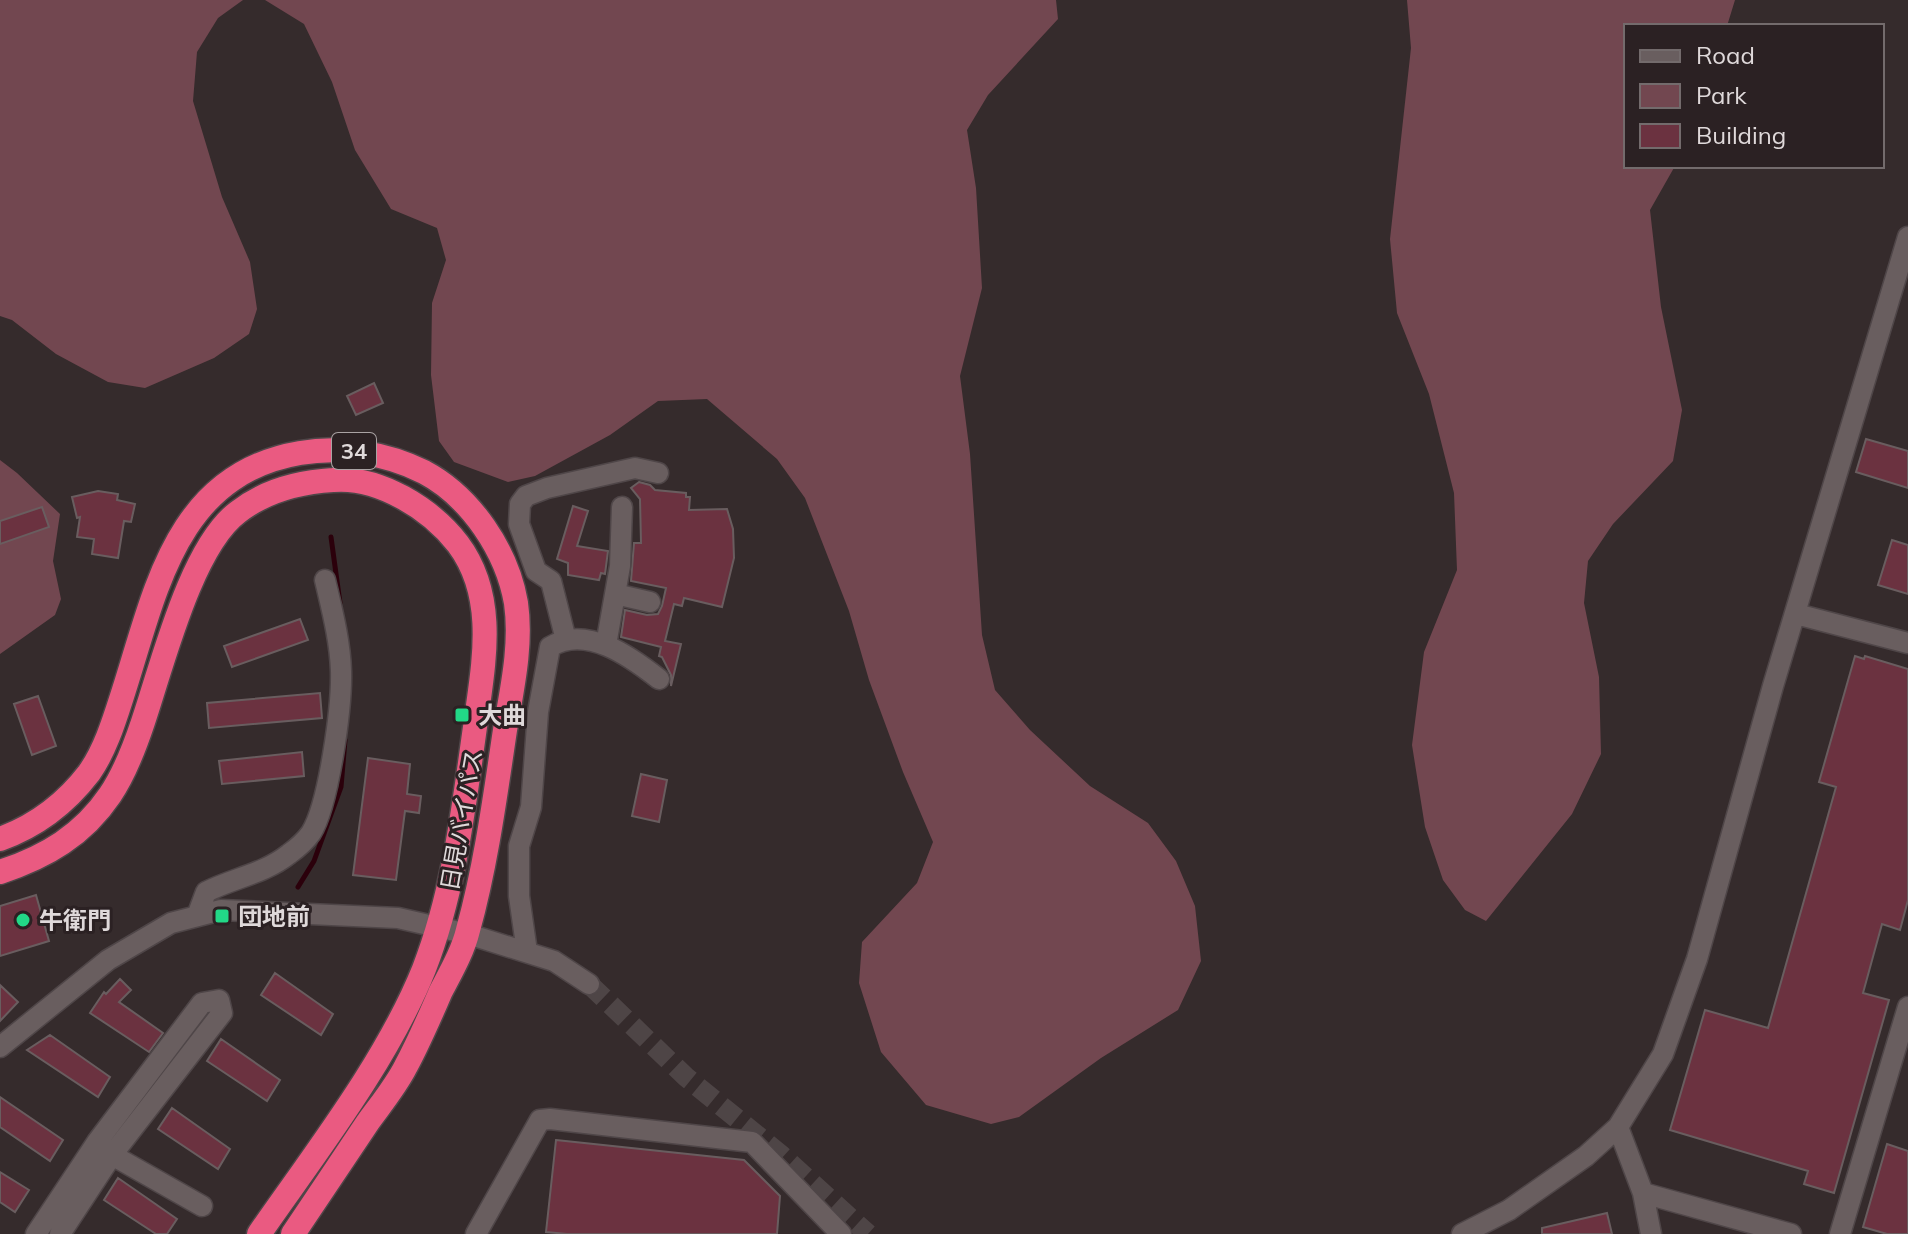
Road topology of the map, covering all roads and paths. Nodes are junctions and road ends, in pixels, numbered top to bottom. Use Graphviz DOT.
graph roads {
  1 [pos="1908,237"];
  2 [pos="658,473"];
  3 [pos="622,507"];
  4 [pos="325,580"];
  5 [pos="615,594"];
  6 [pos="650,602"];
  7 [pos="1796,614"];
  8 [pos="566,640"];
  9 [pos="1908,643"];
  10 [pos="606,645"];
  11 [pos="659,679"];
  12 [pos="0,839"];
  13 [pos="0,872"];
  14 [pos="197,916"];
  15 [pos="437,928"];
  16 [pos="468,934"];
  17 [pos="527,952"];
  18 [pos="589,984"];
  19 [pos="1908,1007"];
  20 [pos="0,1047"];
  21 [pos="1618,1127"];
  22 [pos="105,1148"];
  23 [pos="1643,1193"];
  24 [pos="202,1206"];
  25 [pos="36,1234"];
  26 [pos="60,1234"];
  27 [pos="259,1234"];
  28 [pos="293,1234"];
  29 [pos="476,1234"];
  30 [pos="841,1234"];
  31 [pos="1462,1234"];
  32 [pos="1651,1234"];
  33 [pos="1791,1234"];
  34 [pos="1840,1234"];
  1 -- 7 [label="street"];
  2 -- 8 [label="street"];
  3 -- 5 [label="street"];
  4 -- 14 [label="street"];
  5 -- 6 [label="street"];
  5 -- 10 [label="street"];
  7 -- 9 [label="street"];
  7 -- 21 [label="street"];
  8 -- 10 [label="street"];
  8 -- 17 [label="street"];
  10 -- 11 [label="street"];
  12 -- 16 [label="highway, 日見バイパス / 34"];
  13 -- 15 [label="highway, 日見バイパス / 34"];
  14 -- 15 [label="street"];
  14 -- 20 [label="street"];
  15 -- 16 [label="street"];
  15 -- 27 [label="highway, 日見バイパス / 34"];
  16 -- 17 [label="street"];
  16 -- 28 [label="highway, 日見バイパス / 34"];
  17 -- 18 [label="street"];
  19 -- 34 [label="street"];
  21 -- 23 [label="street"];
  21 -- 31 [label="street"];
  22 -- 22 [label="street"];
  22 -- 24 [label="street"];
  22 -- 25 [label="street"];
  22 -- 26 [label="street"];
  23 -- 32 [label="street"];
  23 -- 33 [label="street"];
  29 -- 30 [label="street"];
}
